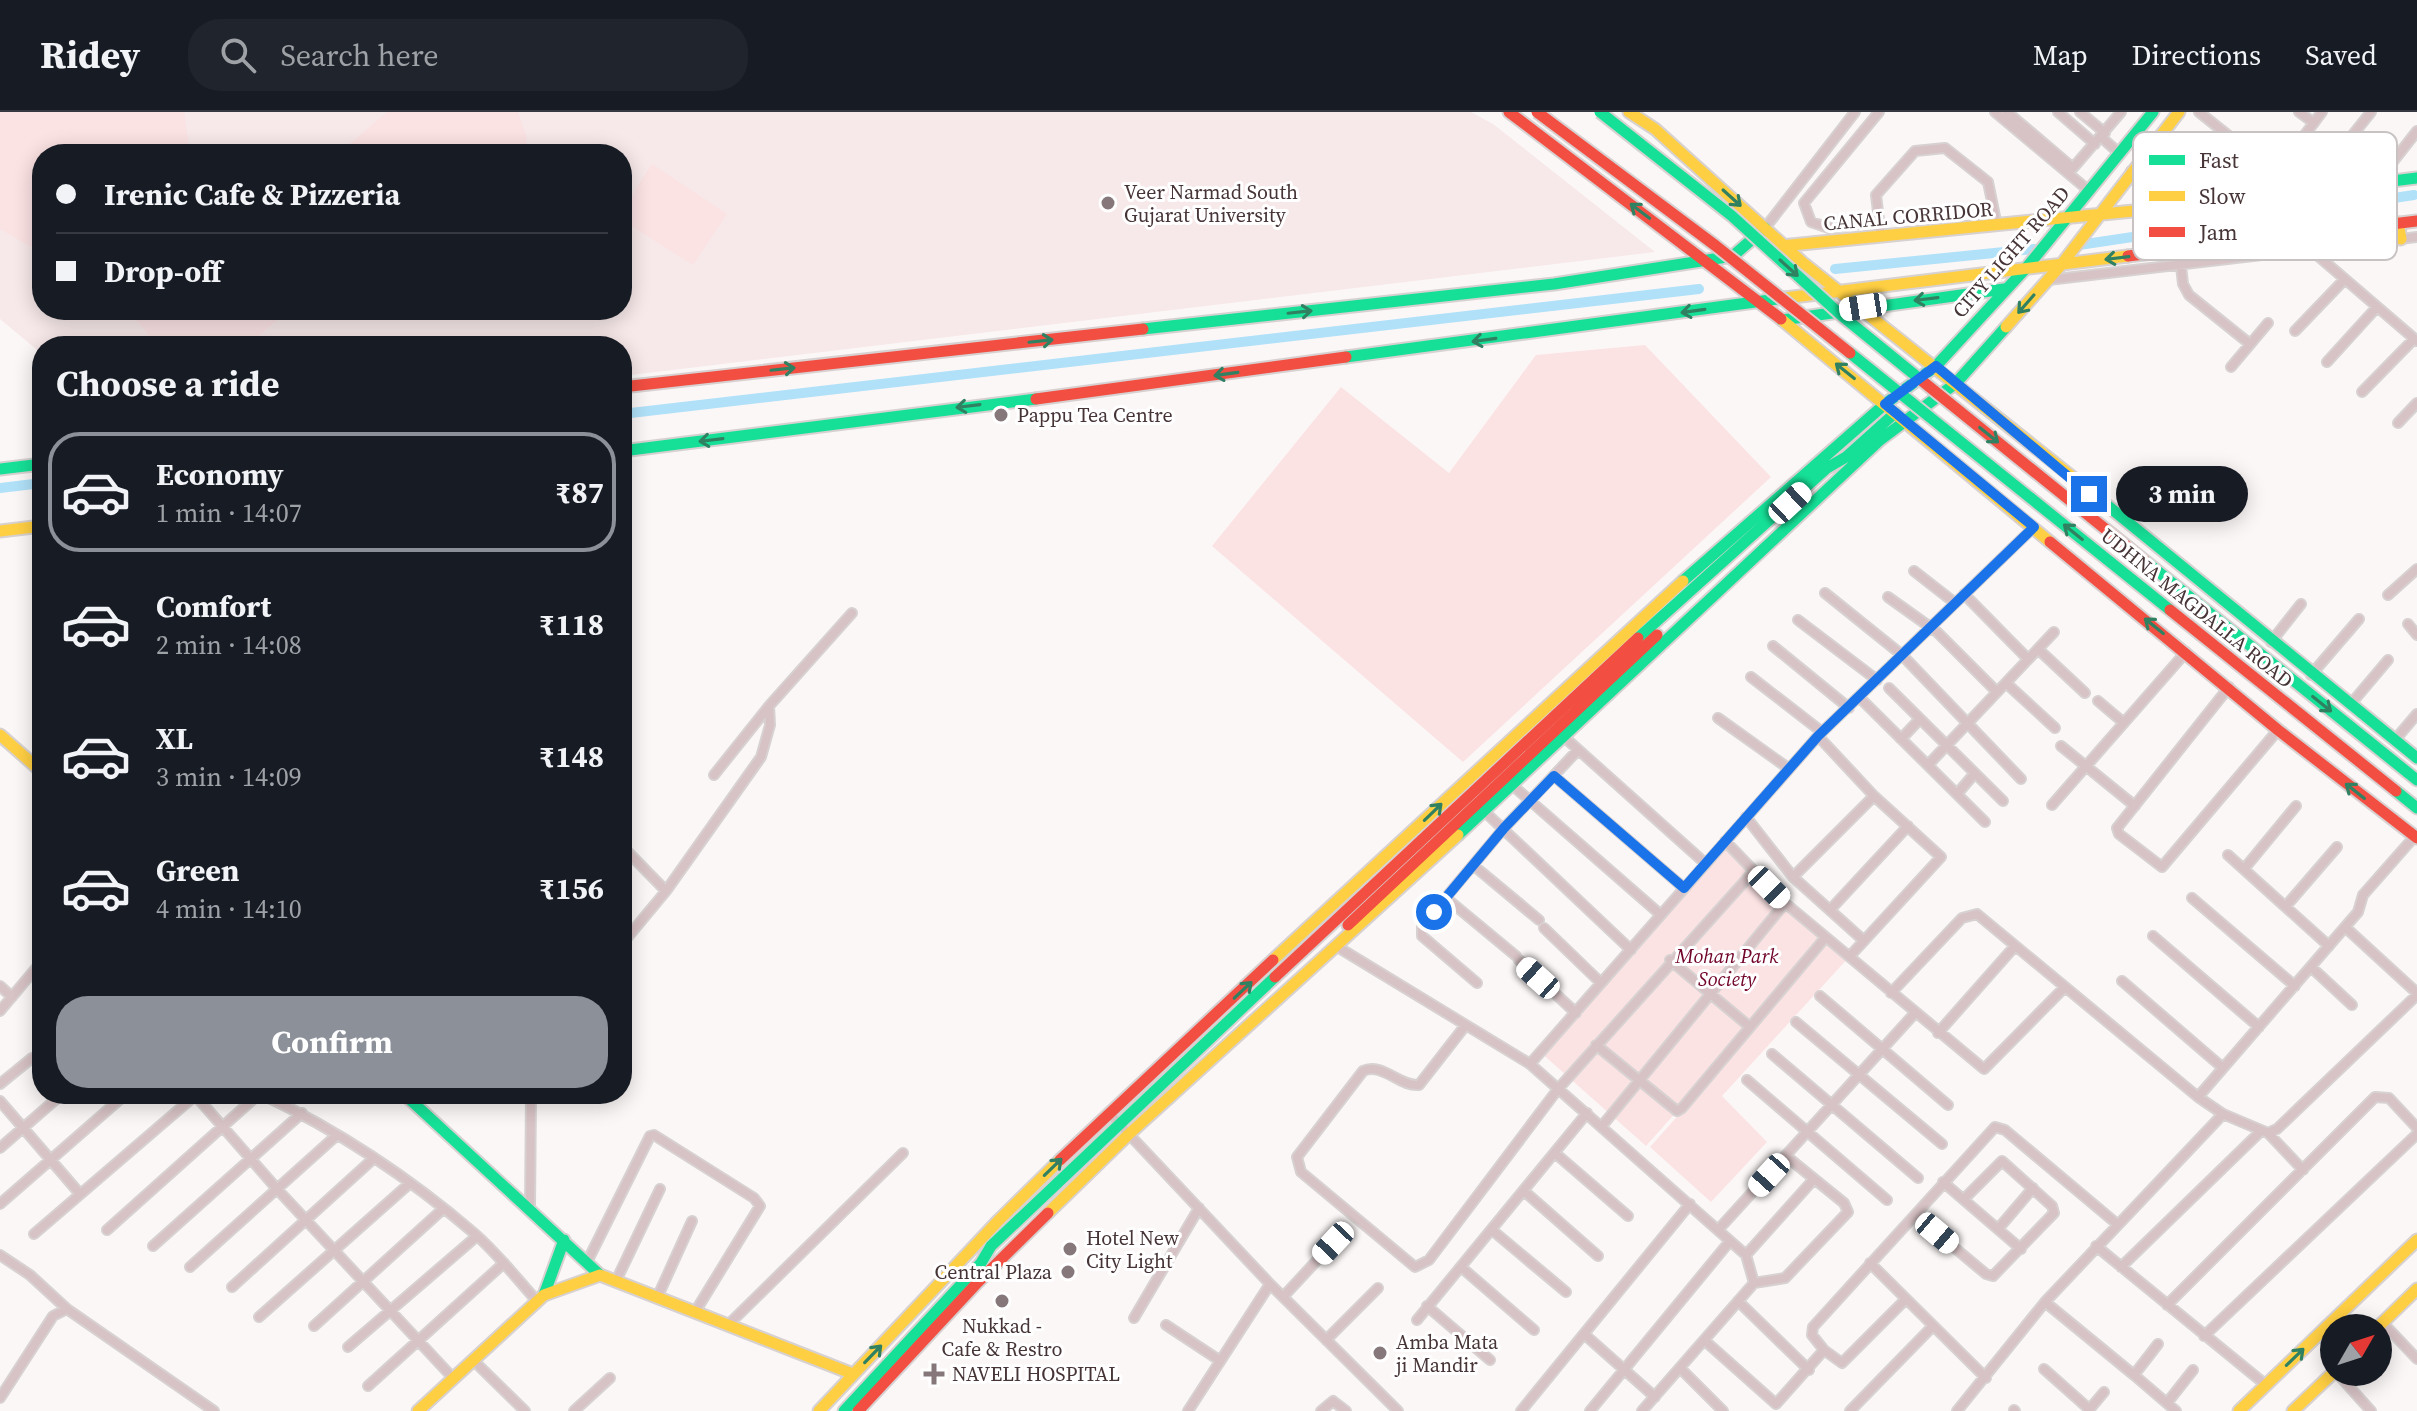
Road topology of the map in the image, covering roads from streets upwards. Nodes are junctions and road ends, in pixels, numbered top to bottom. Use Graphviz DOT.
graph roads {
  1 [pos="1509,112"];
  2 [pos="1537,112"];
  3 [pos="1600,112"];
  4 [pos="1629,112"];
  5 [pos="1855,112"];
  6 [pos="1879,112"];
  7 [pos="1995,112"];
  8 [pos="2007,112"];
  9 [pos="2058,112"];
  10 [pos="2080,112"];
  11 [pos="2121,112"];
  12 [pos="2179,112"];
  13 [pos="2199,112"];
  14 [pos="2299,112"];
  15 [pos="2322,112"];
  16 [pos="2371,112"];
  17 [pos="2150,113"];
  18 [pos="2314,123"];
  19 [pos="2417,131"];
  20 [pos="2135,132"];
  21 [pos="2163,132"];
  22 [pos="2224,132"];
  23 [pos="2307,132"];
  24 [pos="2355,132"];
  25 [pos="2133,135"];
  26 [pos="2101,138"];
  27 [pos="2119,153"];
  28 [pos="2397,157"];
  29 [pos="2133,169"];
  30 [pos="2131,171"];
  31 [pos="2417,178"];
  32 [pos="2397,180"];
  33 [pos="2088,190"];
  34 [pos="2133,212"];
  35 [pos="2097,217"];
  36 [pos="2065,219"];
  37 [pos="1878,221"];
  38 [pos="2417,221"];
  39 [pos="2398,223"];
  40 [pos="1997,226"];
  41 [pos="1765,228"];
  42 [pos="1881,237"];
  43 [pos="2417,237"];
  44 [pos="2401,239"];
  45 [pos="2397,240"];
  46 [pos="1747,246"];
  47 [pos="1784,246"];
  48 [pos="2133,256"];
  49 [pos="2233,260"];
  50 [pos="2323,260"];
  51 [pos="1705,261"];
  52 [pos="2061,265"];
  53 [pos="2181,266"];
  54 [pos="2027,267"];
  55 [pos="2345,279"];
  56 [pos="2047,280"];
  57 [pos="2004,289"];
  58 [pos="1837,291"];
  59 [pos="1757,302"];
  60 [pos="1863,307"];
  61 [pos="2377,307"];
  62 [pos="1782,320"];
  63 [pos="2268,323"];
  64 [pos="2295,331"];
  65 [pos="2416,340"];
  66 [pos="2250,344"];
  67 [pos="2327,362"];
  68 [pos="1936,366"];
  69 [pos="2231,367"];
  70 [pos="1956,383"];
  71 [pos="632,386"];
  72 [pos="2362,392"];
  73 [pos="2417,403"];
  74 [pos="1885,404"];
  75 [pos="1899,417"];
  76 [pos="2398,423"];
  77 [pos="632,450"];
  78 [pos="32,465"];
  79 [pos="0,469"];
  80 [pos="32,527"];
  81 [pos="2034,527"];
  82 [pos="0,531"];
  83 [pos="2417,569"];
  84 [pos="1914,571"];
  85 [pos="1825,593"];
  86 [pos="1964,594"];
  87 [pos="2388,595"];
  88 [pos="1888,597"];
  89 [pos="1955,603"];
  90 [pos="2301,604"];
  91 [pos="852,613"];
  92 [pos="2359,619"];
  93 [pos="1798,620"];
  94 [pos="2408,624"];
  95 [pos="1929,628"];
  96 [pos="2054,632"];
  97 [pos="2417,635"];
  98 [pos="2271,642"];
  99 [pos="1773,646"];
  100 [pos="2038,649"];
  101 [pos="2186,652"];
  102 [pos="1902,655"];
  103 [pos="2028,659"];
  104 [pos="2388,660"];
  105 [pos="2311,675"];
  106 [pos="1751,677"];
  107 [pos="1877,680"];
  108 [pos="2006,683"];
  109 [pos="2229,687"];
  110 [pos="1889,688"];
  111 [pos="1997,692"];
  112 [pos="2085,693"];
  113 [pos="1859,697"];
  114 [pos="2098,701"];
  115 [pos="2350,705"];
  116 [pos="769,706"];
  117 [pos="1849,708"];
  118 [pos="2417,714"];
  119 [pos="1718,718"];
  120 [pos="1920,719"];
  121 [pos="1967,723"];
  122 [pos="2124,723"];
  123 [pos="2055,728"];
  124 [pos="2278,730"];
  125 [pos="1820,734"];
  126 [pos="0,735"];
  127 [pos="1563,736"];
  128 [pos="1901,739"];
  129 [pos="2394,741"];
  130 [pos="1947,745"];
  131 [pos="2061,746"];
  132 [pos="1578,750"];
  133 [pos="2417,758"];
  134 [pos="32,763"];
  135 [pos="1928,765"];
  136 [pos="2086,766"];
  137 [pos="1788,768"];
  138 [pos="1975,773"];
  139 [pos="714,775"];
  140 [pos="1554,776"];
  141 [pos="2021,779"];
  142 [pos="2417,780"];
  143 [pos="1511,784"];
  144 [pos="1957,794"];
  145 [pos="1874,796"];
  146 [pos="1529,801"];
  147 [pos="2003,801"];
  148 [pos="2052,805"];
  149 [pos="2135,806"];
  150 [pos="2296,806"];
  151 [pos="2417,808"];
  152 [pos="1484,811"];
  153 [pos="1746,817"];
  154 [pos="1985,822"];
  155 [pos="1908,826"];
  156 [pos="1504,828"];
  157 [pos="2416,837"];
  158 [pos="1725,841"];
  159 [pos="2337,847"];
  160 [pos="2228,855"];
  161 [pos="632,856"];
  162 [pos="1706,864"];
  163 [pos="1473,865"];
  164 [pos="2244,869"];
  165 [pos="1753,872"];
  166 [pos="1793,877"];
  167 [pos="1684,888"];
  168 [pos="666,891"];
  169 [pos="1446,898"];
  170 [pos="2192,898"];
  171 [pos="1785,903"];
  172 [pos="2286,906"];
  173 [pos="1830,910"];
  174 [pos="1661,915"];
  175 [pos="2345,927"];
  176 [pos="632,932"];
  177 [pos="2153,936"];
  178 [pos="1825,938"];
  179 [pos="1862,939"];
  180 [pos="1336,946"];
  181 [pos="2015,946"];
  182 [pos="2329,946"];
  183 [pos="1631,950"];
  184 [pos="1850,956"];
  185 [pos="1670,960"];
  186 [pos="2311,967"];
  187 [pos="32,973"];
  188 [pos="2122,981"];
  189 [pos="1477,983"];
  190 [pos="1601,983"];
  191 [pos="0,986"];
  192 [pos="2295,986"];
  193 [pos="2064,988"];
  194 [pos="1710,991"];
  195 [pos="1891,993"];
  196 [pos="2417,994"];
  197 [pos="1820,996"];
  198 [pos="12,997"];
  199 [pos="2352,1005"];
  200 [pos="1,1009"];
  201 [pos="1576,1013"];
  202 [pos="1915,1013"];
  203 [pos="1796,1022"];
  204 [pos="1465,1026"];
  205 [pos="1750,1027"];
  206 [pos="2259,1027"];
  207 [pos="1938,1033"];
  208 [pos="1596,1045"];
  209 [pos="1883,1050"];
  210 [pos="1772,1054"];
  211 [pos="32,1058"];
  212 [pos="1530,1064"];
  213 [pos="2223,1068"];
  214 [pos="1859,1076"];
  215 [pos="1747,1080"];
  216 [pos="1640,1081"];
  217 [pos="0,1084"];
  218 [pos="1558,1089"];
  219 [pos="2198,1097"];
  220 [pos="0,1101"];
  221 [pos="51,1104"];
  222 [pos="114,1104"];
  223 [pos="185,1104"];
  224 [pos="203,1104"];
  225 [pos="248,1104"];
  226 [pos="282,1104"];
  227 [pos="415,1104"];
  228 [pos="531,1104"];
  229 [pos="1948,1105"];
  230 [pos="1831,1106"];
  231 [pos="302,1113"];
  232 [pos="1109,1113"];
  233 [pos="1587,1113"];
  234 [pos="2223,1114"];
  235 [pos="1602,1126"];
  236 [pos="222,1127"];
  237 [pos="2417,1128"];
  238 [pos="22,1129"];
  239 [pos="1125,1129"];
  240 [pos="1808,1132"];
  241 [pos="2264,1132"];
  242 [pos="2417,1134"];
  243 [pos="337,1135"];
  244 [pos="1942,1144"];
  245 [pos="0,1148"];
  246 [pos="903,1153"];
  247 [pos="1555,1153"];
  248 [pos="1786,1156"];
  249 [pos="250,1158"];
  250 [pos="373,1159"];
  251 [pos="49,1160"];
  252 [pos="2303,1170"];
  253 [pos="1918,1178"];
  254 [pos="1814,1179"];
  255 [pos="1943,1182"];
  256 [pos="409,1184"];
  257 [pos="2033,1188"];
  258 [pos="277,1189"];
  259 [pos="660,1189"];
  260 [pos="1524,1191"];
  261 [pos="80,1194"];
  262 [pos="1964,1199"];
  263 [pos="1887,1200"];
  264 [pos="0,1204"];
  265 [pos="1690,1204"];
  266 [pos="530,1208"];
  267 [pos="1199,1208"];
  268 [pos="443,1209"];
  269 [pos="1628,1216"];
  270 [pos="305,1220"];
  271 [pos="692,1221"];
  272 [pos="2117,1224"];
  273 [pos="1998,1229"];
  274 [pos="107,1230"];
  275 [pos="1492,1230"];
  276 [pos="1718,1230"];
  277 [pos="1937,1233"];
  278 [pos="34,1234"];
  279 [pos="477,1236"];
  280 [pos="564,1240"];
  281 [pos="2417,1240"];
  282 [pos="1730,1241"];
  283 [pos="1333,1243"];
  284 [pos="153,1246"];
  285 [pos="2096,1246"];
  286 [pos="2021,1249"];
  287 [pos="334,1250"];
  288 [pos="0,1255"];
  289 [pos="1746,1255"];
  290 [pos="1598,1256"];
  291 [pos="587,1262"];
  292 [pos="504,1263"];
  293 [pos="1870,1263"];
  294 [pos="190,1267"];
  295 [pos="1461,1267"];
  296 [pos="2121,1267"];
  297 [pos="600,1275"];
  298 [pos="616,1281"];
  299 [pos="363,1283"];
  300 [pos="1754,1283"];
  301 [pos="1270,1284"];
  302 [pos="232,1287"];
  303 [pos="1378,1288"];
  304 [pos="2417,1289"];
  305 [pos="1566,1292"];
  306 [pos="1283,1297"];
  307 [pos="540,1298"];
  308 [pos="657,1298"];
  309 [pos="1906,1299"];
  310 [pos="1738,1301"];
  311 [pos="2045,1302"];
  312 [pos="2167,1305"];
  313 [pos="1427,1306"];
  314 [pos="67,1309"];
  315 [pos="389,1312"];
  316 [pos="695,1312"];
  317 [pos="2391,1314"];
  318 [pos="259,1317"];
  319 [pos="1134,1318"];
  320 [pos="1417,1320"];
  321 [pos="729,1324"];
  322 [pos="1166,1325"];
  323 [pos="314,1326"];
  324 [pos="1933,1326"];
  325 [pos="1534,1330"];
  326 [pos="1584,1334"];
  327 [pos="2204,1336"];
  328 [pos="2392,1336"];
  329 [pos="1326,1340"];
  330 [pos="1704,1340"];
  331 [pos="418,1342"];
  332 [pos="2158,1344"];
  333 [pos="348,1347"];
  334 [pos="1824,1350"];
  335 [pos="2417,1359"];
  336 [pos="473,1360"];
  337 [pos="1219,1360"];
  338 [pos="1490,1360"];
  339 [pos="1680,1368"];
  340 [pos="1625,1369"];
  341 [pos="2044,1369"];
  342 [pos="1809,1370"];
  343 [pos="2193,1370"];
  344 [pos="853,1374"];
  345 [pos="2134,1375"];
  346 [pos="453,1378"];
  347 [pos="610,1378"];
  348 [pos="1986,1378"];
  349 [pos="2266,1385"];
  350 [pos="368,1386"];
  351 [pos="2320,1386"];
  352 [pos="2346,1386"];
  353 [pos="2104,1392"];
  354 [pos="1655,1397"];
  355 [pos="0,1398"];
  356 [pos="2167,1403"];
  357 [pos="2365,1409"];
  358 [pos="2088,1410"];
  359 [pos="214,1411"];
  360 [pos="418,1411"];
  361 [pos="525,1411"];
  362 [pos="574,1411"];
  363 [pos="819,1411"];
  364 [pos="844,1411"];
  365 [pos="858,1411"];
  366 [pos="1188,1411"];
  367 [pos="1321,1411"];
  368 [pos="1346,1411"];
  369 [pos="1398,1411"];
  370 [pos="1521,1411"];
  371 [pos="1590,1411"];
  372 [pos="1642,1411"];
  373 [pos="1723,1411"];
  374 [pos="1850,1411"];
  375 [pos="1957,1411"];
  376 [pos="2176,1411"];
  377 [pos="2239,1411"];
  378 [pos="2293,1411"];
  51 -- 1 [label="street, one-way"];
  151 -- 2 [label="street, UDHNA MAGDALLA ROAD, one-way, bridge"];
  3 -- 142 [label="street, UDHNA MAGDALLA ROAD, one-way, bridge"];
  4 -- 41 [label="street, one-way"];
  5 -- 41 [label="street"];
  6 -- 37 [label="street"];
  7 -- 33 [label="street"];
  8 -- 26 [label="street"];
  9 -- 26 [label="street"];
  10 -- 26 [label="street"];
  11 -- 26 [label="street"];
  12 -- 21 [label="street"];
  13 -- 22 [label="street"];
  14 -- 18 [label="street"];
  15 -- 18 [label="street"];
  16 -- 24 [label="street"];
  17 -- 20 [label="street, CITY LIGHT ROAD"];
  18 -- 23 [label="street"];
  19 -- 28 [label="street"];
  25 -- 27 [label="street, CITY LIGHT ROAD"];
  26 -- 27 [label="street"];
  27 -- 33 [label="street, CITY LIGHT ROAD"];
  29 -- 30 [label="street"];
  30 -- 35 [label="street"];
  31 -- 32 [label="street, CANAL CORRIDOR"];
  33 -- 36 [label="street, CITY LIGHT ROAD"];
  34 -- 35 [label="street, CANAL CORRIDOR"];
  35 -- 36 [label="street, CANAL CORRIDOR"];
  35 -- 52 [label="street"];
  36 -- 40 [label="street, CANAL CORRIDOR"];
  36 -- 54 [label="street, CITY LIGHT ROAD"];
  37 -- 40 [label="street"];
  37 -- 42 [label="street"];
  38 -- 39 [label="street"];
  39 -- 44 [label="street"];
  40 -- 42 [label="street, CANAL CORRIDOR"];
  41 -- 46 [label="street"];
  41 -- 47 [label="street"];
  42 -- 47 [label="street, CANAL CORRIDOR"];
  43 -- 44 [label="street"];
  44 -- 45 [label="street"];
  46 -- 47 [label="street, CANAL CORRIDOR"];
  46 -- 51 [label="street"];
  47 -- 58 [label="street"];
  48 -- 52 [label="street, one-way"];
  49 -- 53 [label="street"];
  50 -- 55 [label="street"];
  51 -- 59 [label="street"];
  71 -- 51 [label="street, one-way"];
  52 -- 54 [label="street"];
  52 -- 56 [label="street"];
  53 -- 56 [label="street"];
  53 -- 66 [label="street"];
  54 -- 57 [label="street, CITY LIGHT ROAD"];
  54 -- 58 [label="street"];
  55 -- 61 [label="street"];
  55 -- 64 [label="street"];
  56 -- 70 [label="street, one-way"];
  57 -- 60 [label="street, one-way"];
  57 -- 68 [label="street, CITY LIGHT ROAD"];
  58 -- 59 [label="street"];
  58 -- 60 [label="street"];
  59 -- 62 [label="street"];
  59 -- 77 [label="street, one-way"];
  60 -- 62 [label="street"];
  60 -- 68 [label="street"];
  61 -- 65 [label="street"];
  61 -- 67 [label="street"];
  74 -- 62 [label="street, one-way"];
  63 -- 66 [label="street"];
  65 -- 72 [label="street"];
  66 -- 69 [label="street"];
  68 -- 70 [label="street"];
  68 -- 74 [label="street, CITY LIGHT ROAD"];
  70 -- 75 [label="street"];
  70 -- 98 [label="street"];
  73 -- 76 [label="street"];
  74 -- 75 [label="street"];
  232 -- 74 [label="street, CITY LIGHT ROAD, one-way"];
  75 -- 81 [label="street"];
  75 -- 127 [label="street"];
  75 -- 239 [label="street"];
  78 -- 79 [label="street"];
  80 -- 82 [label="street"];
  81 -- 86 [label="street"];
  101 -- 81 [label="street, one-way"];
  83 -- 87 [label="street"];
  84 -- 89 [label="street"];
  85 -- 102 [label="street"];
  86 -- 89 [label="street"];
  86 -- 103 [label="street"];
  88 -- 95 [label="street"];
  89 -- 95 [label="street"];
  90 -- 98 [label="street"];
  91 -- 116 [label="street"];
  92 -- 105 [label="street"];
  93 -- 107 [label="street"];
  94 -- 97 [label="street"];
  95 -- 102 [label="street"];
  95 -- 111 [label="street"];
  96 -- 100 [label="street"];
  98 -- 105 [label="street"];
  99 -- 117 [label="street"];
  100 -- 103 [label="street"];
  100 -- 112 [label="street"];
  101 -- 109 [label="street"];
  101 -- 122 [label="street"];
  102 -- 107 [label="street"];
  102 -- 121 [label="street"];
  103 -- 108 [label="street"];
  104 -- 115 [label="street"];
  105 -- 115 [label="street"];
  106 -- 125 [label="street"];
  107 -- 113 [label="street"];
  108 -- 111 [label="street"];
  108 -- 123 [label="street"];
  109 -- 124 [label="street"];
  109 -- 149 [label="street"];
  110 -- 120 [label="street"];
  111 -- 121 [label="street"];
  113 -- 117 [label="street"];
  113 -- 128 [label="street"];
  114 -- 122 [label="street"];
  115 -- 129 [label="street"];
  116 -- 139 [label="street"];
  116 -- 168 [label="street"];
  117 -- 125 [label="street"];
  118 -- 129 [label="street"];
  119 -- 137 [label="street"];
  120 -- 128 [label="street"];
  120 -- 130 [label="street"];
  121 -- 130 [label="street"];
  121 -- 141 [label="street"];
  122 -- 136 [label="street"];
  124 -- 149 [label="street"];
  157 -- 124 [label="street, one-way"];
  125 -- 137 [label="street"];
  125 -- 145 [label="street"];
  126 -- 134 [label="street"];
  127 -- 132 [label="street"];
  127 -- 143 [label="street"];
  128 -- 135 [label="street"];
  129 -- 133 [label="street"];
  130 -- 135 [label="street"];
  130 -- 138 [label="street"];
  131 -- 136 [label="street"];
  132 -- 140 [label="street"];
  132 -- 162 [label="street"];
  135 -- 144 [label="street"];
  136 -- 148 [label="street"];
  136 -- 149 [label="street"];
  137 -- 153 [label="street"];
  138 -- 144 [label="street"];
  138 -- 147 [label="street"];
  140 -- 146 [label="street"];
  140 -- 167 [label="street"];
  143 -- 146 [label="street"];
  143 -- 152 [label="street"];
  144 -- 154 [label="street"];
  145 -- 155 [label="street"];
  145 -- 166 [label="street"];
  146 -- 156 [label="street"];
  146 -- 174 [label="street"];
  150 -- 164 [label="street"];
  152 -- 156 [label="street"];
  152 -- 180 [label="street"];
  153 -- 158 [label="street"];
  153 -- 166 [label="street"];
  155 -- 173 [label="street"];
  155 -- 179 [label="street"];
  156 -- 163 [label="street"];
  156 -- 183 [label="street"];
  157 -- 175 [label="street"];
  158 -- 162 [label="street"];
  158 -- 165 [label="street"];
  159 -- 172 [label="street"];
  160 -- 164 [label="street"];
  161 -- 168 [label="street"];
  162 -- 167 [label="street"];
  163 -- 169 [label="street"];
  163 -- 190 [label="street"];
  164 -- 172 [label="street"];
  165 -- 171 [label="street"];
  165 -- 185 [label="street"];
  166 -- 173 [label="street"];
  167 -- 174 [label="street"];
  168 -- 176 [label="street"];
  169 -- 189 [label="street"];
  169 -- 201 [label="street"];
  170 -- 192 [label="street"];
  171 -- 178 [label="street"];
  171 -- 194 [label="street"];
  172 -- 182 [label="street"];
  173 -- 179 [label="street"];
  174 -- 183 [label="street"];
  175 -- 182 [label="street"];
  175 -- 196 [label="street"];
  177 -- 206 [label="street"];
  178 -- 184 [label="street"];
  178 -- 205 [label="street"];
  179 -- 184 [label="street"];
  180 -- 204 [label="street"];
  180 -- 239 [label="street"];
  181 -- 193 [label="street"];
  181 -- 195 [label="street"];
  181 -- 207 [label="street"];
  182 -- 186 [label="street"];
  183 -- 190 [label="street"];
  184 -- 195 [label="street"];
  185 -- 194 [label="street"];
  185 -- 208 [label="street"];
  186 -- 192 [label="street"];
  186 -- 199 [label="street"];
  187 -- 198 [label="street"];
  188 -- 213 [label="street"];
  190 -- 201 [label="street"];
  191 -- 198 [label="street"];
  192 -- 206 [label="street"];
  193 -- 207 [label="street"];
  193 -- 219 [label="street"];
  194 -- 205 [label="street"];
  194 -- 216 [label="street"];
  195 -- 202 [label="street"];
  196 -- 241 [label="street"];
  197 -- 209 [label="street"];
  198 -- 200 [label="street"];
  201 -- 212 [label="street"];
  202 -- 207 [label="street"];
  202 -- 209 [label="street"];
  203 -- 214 [label="street"];
  204 -- 212 [label="street"];
  204 -- 218 [label="street"];
  205 -- 216 [label="street"];
  206 -- 213 [label="street"];
  208 -- 216 [label="street"];
  208 -- 218 [label="street"];
  209 -- 214 [label="street"];
  209 -- 229 [label="street"];
  210 -- 230 [label="street"];
  211 -- 217 [label="street"];
  212 -- 218 [label="street"];
  213 -- 219 [label="street"];
  214 -- 230 [label="street"];
  214 -- 244 [label="street"];
  215 -- 240 [label="street"];
  216 -- 235 [label="street"];
  218 -- 233 [label="street"];
  219 -- 234 [label="street"];
  220 -- 238 [label="street"];
  221 -- 238 [label="street"];
  222 -- 251 [label="street"];
  223 -- 261 [label="street"];
  224 -- 236 [label="street"];
  225 -- 236 [label="street"];
  226 -- 231 [label="street"];
  227 -- 266 [label="street"];
  228 -- 266 [label="street"];
  230 -- 240 [label="street"];
  230 -- 253 [label="street"];
  231 -- 243 [label="street"];
  231 -- 249 [label="street"];
  232 -- 239 [label="street"];
  344 -- 232 [label="street, CITY LIGHT ROAD, one-way"];
  233 -- 235 [label="street"];
  233 -- 247 [label="street"];
  234 -- 241 [label="street"];
  234 -- 272 [label="street"];
  235 -- 265 [label="street"];
  236 -- 249 [label="street"];
  236 -- 274 [label="street"];
  237 -- 252 [label="street"];
  238 -- 245 [label="street"];
  238 -- 251 [label="street"];
  239 -- 267 [label="street"];
  239 -- 364 [label="street"];
  239 -- 365 [label="street"];
  240 -- 248 [label="street"];
  240 -- 263 [label="street"];
  241 -- 252 [label="street"];
  241 -- 296 [label="street"];
  242 -- 327 [label="street"];
  243 -- 250 [label="street"];
  243 -- 258 [label="street"];
  246 -- 321 [label="street"];
  247 -- 260 [label="street"];
  247 -- 269 [label="street"];
  248 -- 254 [label="street"];
  248 -- 276 [label="street"];
  249 -- 258 [label="street"];
  249 -- 284 [label="street"];
  250 -- 256 [label="street"];
  250 -- 270 [label="street"];
  251 -- 261 [label="street"];
  251 -- 264 [label="street"];
  252 -- 312 [label="street"];
  254 -- 289 [label="street"];
  254 -- 300 [label="street"];
  255 -- 262 [label="street"];
  255 -- 272 [label="street"];
  255 -- 293 [label="street"];
  256 -- 268 [label="street"];
  256 -- 287 [label="street"];
  257 -- 262 [label="street"];
  257 -- 273 [label="street"];
  257 -- 286 [label="street"];
  258 -- 270 [label="street"];
  258 -- 294 [label="street"];
  259 -- 298 [label="street"];
  260 -- 275 [label="street"];
  260 -- 290 [label="street"];
  261 -- 278 [label="street"];
  262 -- 273 [label="street"];
  265 -- 276 [label="street"];
  265 -- 326 [label="street"];
  266 -- 280 [label="street"];
  267 -- 301 [label="street"];
  267 -- 319 [label="street"];
  268 -- 279 [label="street"];
  268 -- 299 [label="street"];
  270 -- 287 [label="street"];
  270 -- 302 [label="street"];
  271 -- 308 [label="street"];
  272 -- 285 [label="street"];
  273 -- 286 [label="street"];
  275 -- 295 [label="street"];
  275 -- 305 [label="street"];
  276 -- 282 [label="street"];
  277 -- 286 [label="street"];
  279 -- 292 [label="street"];
  279 -- 315 [label="street"];
  280 -- 291 [label="street"];
  280 -- 307 [label="street"];
  349 -- 281 [label="street, one-way"];
  282 -- 289 [label="street"];
  282 -- 340 [label="street"];
  283 -- 306 [label="street"];
  285 -- 296 [label="street"];
  285 -- 311 [label="street"];
  287 -- 299 [label="street"];
  287 -- 318 [label="street"];
  288 -- 314 [label="street"];
  289 -- 300 [label="street"];
  291 -- 297 [label="street"];
  291 -- 316 [label="street"];
  292 -- 307 [label="street"];
  292 -- 331 [label="street"];
  293 -- 309 [label="street"];
  293 -- 334 [label="street"];
  295 -- 313 [label="street"];
  295 -- 325 [label="street"];
  296 -- 312 [label="street"];
  297 -- 298 [label="street"];
  297 -- 307 [label="street"];
  298 -- 308 [label="street"];
  299 -- 315 [label="street"];
  299 -- 323 [label="street"];
  300 -- 310 [label="street"];
  301 -- 306 [label="street"];
  301 -- 337 [label="street"];
  303 -- 329 [label="street"];
  304 -- 317 [label="street"];
  306 -- 329 [label="street"];
  307 -- 336 [label="street"];
  308 -- 316 [label="street"];
  309 -- 324 [label="street"];
  309 -- 334 [label="street"];
  310 -- 330 [label="street"];
  310 -- 342 [label="street"];
  311 -- 345 [label="street"];
  311 -- 348 [label="street"];
  312 -- 327 [label="street"];
  313 -- 320 [label="street"];
  313 -- 338 [label="street"];
  314 -- 355 [label="street"];
  314 -- 359 [label="street"];
  315 -- 331 [label="street"];
  315 -- 333 [label="street"];
  316 -- 321 [label="street"];
  321 -- 344 [label="street"];
  322 -- 337 [label="street"];
  324 -- 348 [label="street"];
  324 -- 374 [label="street"];
  326 -- 340 [label="street"];
  326 -- 370 [label="street"];
  327 -- 349 [label="street"];
  328 -- 335 [label="street"];
  329 -- 369 [label="street"];
  330 -- 339 [label="street"];
  330 -- 342 [label="street"];
  331 -- 346 [label="street"];
  331 -- 350 [label="street"];
  332 -- 345 [label="street"];
  334 -- 342 [label="street"];
  336 -- 346 [label="street"];
  336 -- 361 [label="street"];
  337 -- 366 [label="street"];
  339 -- 354 [label="street"];
  339 -- 373 [label="street"];
  340 -- 354 [label="street"];
  340 -- 371 [label="street"];
  341 -- 358 [label="street"];
  343 -- 356 [label="street"];
  344 -- 363 [label="street, CITY LIGHT ROAD"];
  345 -- 356 [label="street"];
  346 -- 360 [label="street"];
  347 -- 362 [label="street"];
  348 -- 375 [label="street"];
  349 -- 377 [label="street"];
  351 -- 378 [label="street"];
  352 -- 357 [label="street"];
  353 -- 358 [label="street"];
  354 -- 372 [label="street"];
  356 -- 376 [label="street"];
  367 -- 368 [label="street"];
}
